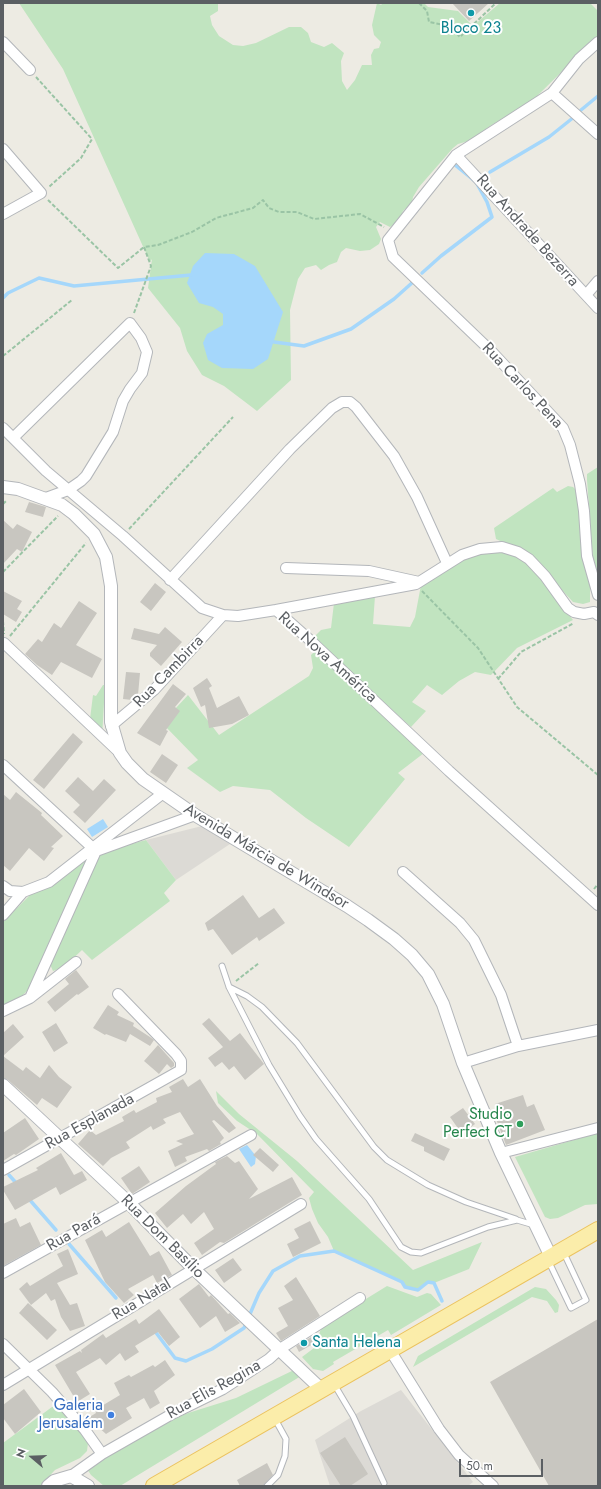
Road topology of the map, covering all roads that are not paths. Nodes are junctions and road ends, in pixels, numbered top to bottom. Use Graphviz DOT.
graph roads {
  1 [pos="3,42"];
  2 [pos="598,42"];
  3 [pos="30,70"];
  4 [pos="552,92"];
  5 [pos="598,134"];
  6 [pos="3,149"];
  7 [pos="456,155"];
  8 [pos="3,214"];
  9 [pos="598,281"];
  10 [pos="586,296"];
  11 [pos="598,308"];
  12 [pos="3,428"];
  13 [pos="13,438"];
  14 [pos="3,487"];
  15 [pos="68,490"];
  16 [pos="46,498"];
  17 [pos="447,563"];
  18 [pos="286,568"];
  19 [pos="170,580"];
  20 [pos="418,583"];
  21 [pos="598,595"];
  22 [pos="276,610"];
  23 [pos="597,612"];
  24 [pos="223,615"];
  25 [pos="4,643"];
  26 [pos="111,726"];
  27 [pos="120,753"];
  28 [pos="3,765"];
  29 [pos="162,794"];
  30 [pos="195,815"];
  31 [pos="94,849"];
  32 [pos="402,872"];
  33 [pos="3,886"];
  34 [pos="23,892"];
  35 [pos="598,905"];
  36 [pos="3,915"];
  37 [pos="76,962"];
  38 [pos="222,966"];
  39 [pos="229,987"];
  40 [pos="118,994"];
  41 [pos="30,998"];
  42 [pos="3,1011"];
  43 [pos="598,1030"];
  44 [pos="518,1046"];
  45 [pos="463,1062"];
  46 [pos="3,1085"];
  47 [pos="598,1128"];
  48 [pos="251,1135"];
  49 [pos="60,1140"];
  50 [pos="501,1153"];
  51 [pos="3,1170"];
  52 [pos="128,1202"];
  53 [pos="301,1204"];
  54 [pos="517,1220"];
  55 [pos="535,1226"];
  56 [pos="598,1230"];
  57 [pos="554,1256"];
  58 [pos="194,1269"];
  59 [pos="3,1273"];
  60 [pos="360,1298"];
  61 [pos="3,1344"];
  62 [pos="280,1349"];
  63 [pos="390,1350"];
  64 [pos="28,1368"];
  65 [pos="3,1385"];
  66 [pos="327,1386"];
  67 [pos="273,1417"];
  68 [pos="102,1454"];
  69 [pos="79,1482"];
  70 [pos="384,1483"];
  71 [pos="158,1485"];
  72 [pos="48,1486"];
  73 [pos="267,1486"];
  74 [pos="493,1486"];
  1 -- 3 [label="street"];
  2 -- 4 [label="street"];
  4 -- 5 [label="street"];
  4 -- 7 [label="street"];
  6 -- 8 [label="street"];
  7 -- 10 [label="street, Rua Andrade Bezerra"];
  7 -- 21 [label="street, Rua Carlos Pena"];
  9 -- 10 [label="street"];
  10 -- 11 [label="street, Rua Andrade Bezerra"];
  12 -- 13 [label="street, Rua Nova América"];
  13 -- 15 [label="street, Rua Nova América"];
  13 -- 15 [label="street"];
  14 -- 16 [label="street, Avenida Márcia de Windsor"];
  15 -- 16 [label="street"];
  15 -- 19 [label="street, Rua Nova América"];
  16 -- 26 [label="street, Avenida Márcia de Windsor"];
  17 -- 19 [label="street"];
  17 -- 20 [label="street"];
  17 -- 23 [label="street"];
  18 -- 20 [label="street"];
  19 -- 24 [label="street, Rua Nova América"];
  20 -- 22 [label="street"];
  22 -- 24 [label="street, Rua Nova América"];
  22 -- 35 [label="street, Rua Nova América"];
  24 -- 26 [label="street, Rua Cambirra"];
  25 -- 27 [label="street"];
  26 -- 27 [label="street, Avenida Márcia de Windsor"];
  27 -- 29 [label="street, Avenida Márcia de Windsor"];
  28 -- 31 [label="street"];
  29 -- 30 [label="street, Avenida Márcia de Windsor"];
  29 -- 31 [label="street"];
  30 -- 31 [label="street"];
  30 -- 45 [label="street, Avenida Márcia de Windsor"];
  31 -- 34 [label="street"];
  31 -- 41 [label="street"];
  32 -- 44 [label="street"];
  33 -- 34 [label="street"];
  34 -- 36 [label="street"];
  37 -- 41 [label="street"];
  38 -- 39 [label="lane"];
  39 -- 54 [label="lane"];
  39 -- 54 [label="lane"];
  40 -- 49 [label="street, Rua Esplanada"];
  41 -- 42 [label="street"];
  43 -- 44 [label="street"];
  44 -- 45 [label="street"];
  45 -- 50 [label="street, Avenida Márcia de Windsor"];
  46 -- 49 [label="street, Rua Dom Basílio"];
  47 -- 50 [label="street"];
  48 -- 52 [label="street, Rua Pará"];
  49 -- 51 [label="street, Rua Esplanada"];
  49 -- 52 [label="street, Rua Dom Basílio"];
  50 -- 55 [label="street, Avenida Márcia de Windsor"];
  52 -- 58 [label="street, Rua Dom Basílio"];
  52 -- 59 [label="street, Rua Pará"];
  53 -- 58 [label="street, Rua Natal"];
  54 -- 55 [label="lane"];
  55 -- 57 [label="street, Avenida Márcia de Windsor"];
  56 -- 57 [label="main road"];
  57 -- 57 [label="lane"];
  57 -- 63 [label="main road"];
  58 -- 62 [label="street, Rua Dom Basílio"];
  58 -- 64 [label="street, Rua Natal"];
  60 -- 62 [label="street, Rua Elis Regina"];
  61 -- 64 [label="street"];
  62 -- 66 [label="street, Rua Dom Basílio"];
  62 -- 68 [label="street, Rua Elis Regina"];
  63 -- 66 [label="main road"];
  63 -- 74 [label="street"];
  64 -- 65 [label="street, Rua Natal"];
  64 -- 68 [label="street"];
  66 -- 67 [label="main road"];
  66 -- 70 [label="lane"];
  67 -- 71 [label="main road"];
  67 -- 73 [label="lane"];
  68 -- 69 [label="street, Rua Elis Regina"];
  69 -- 72 [label="street"];
}
